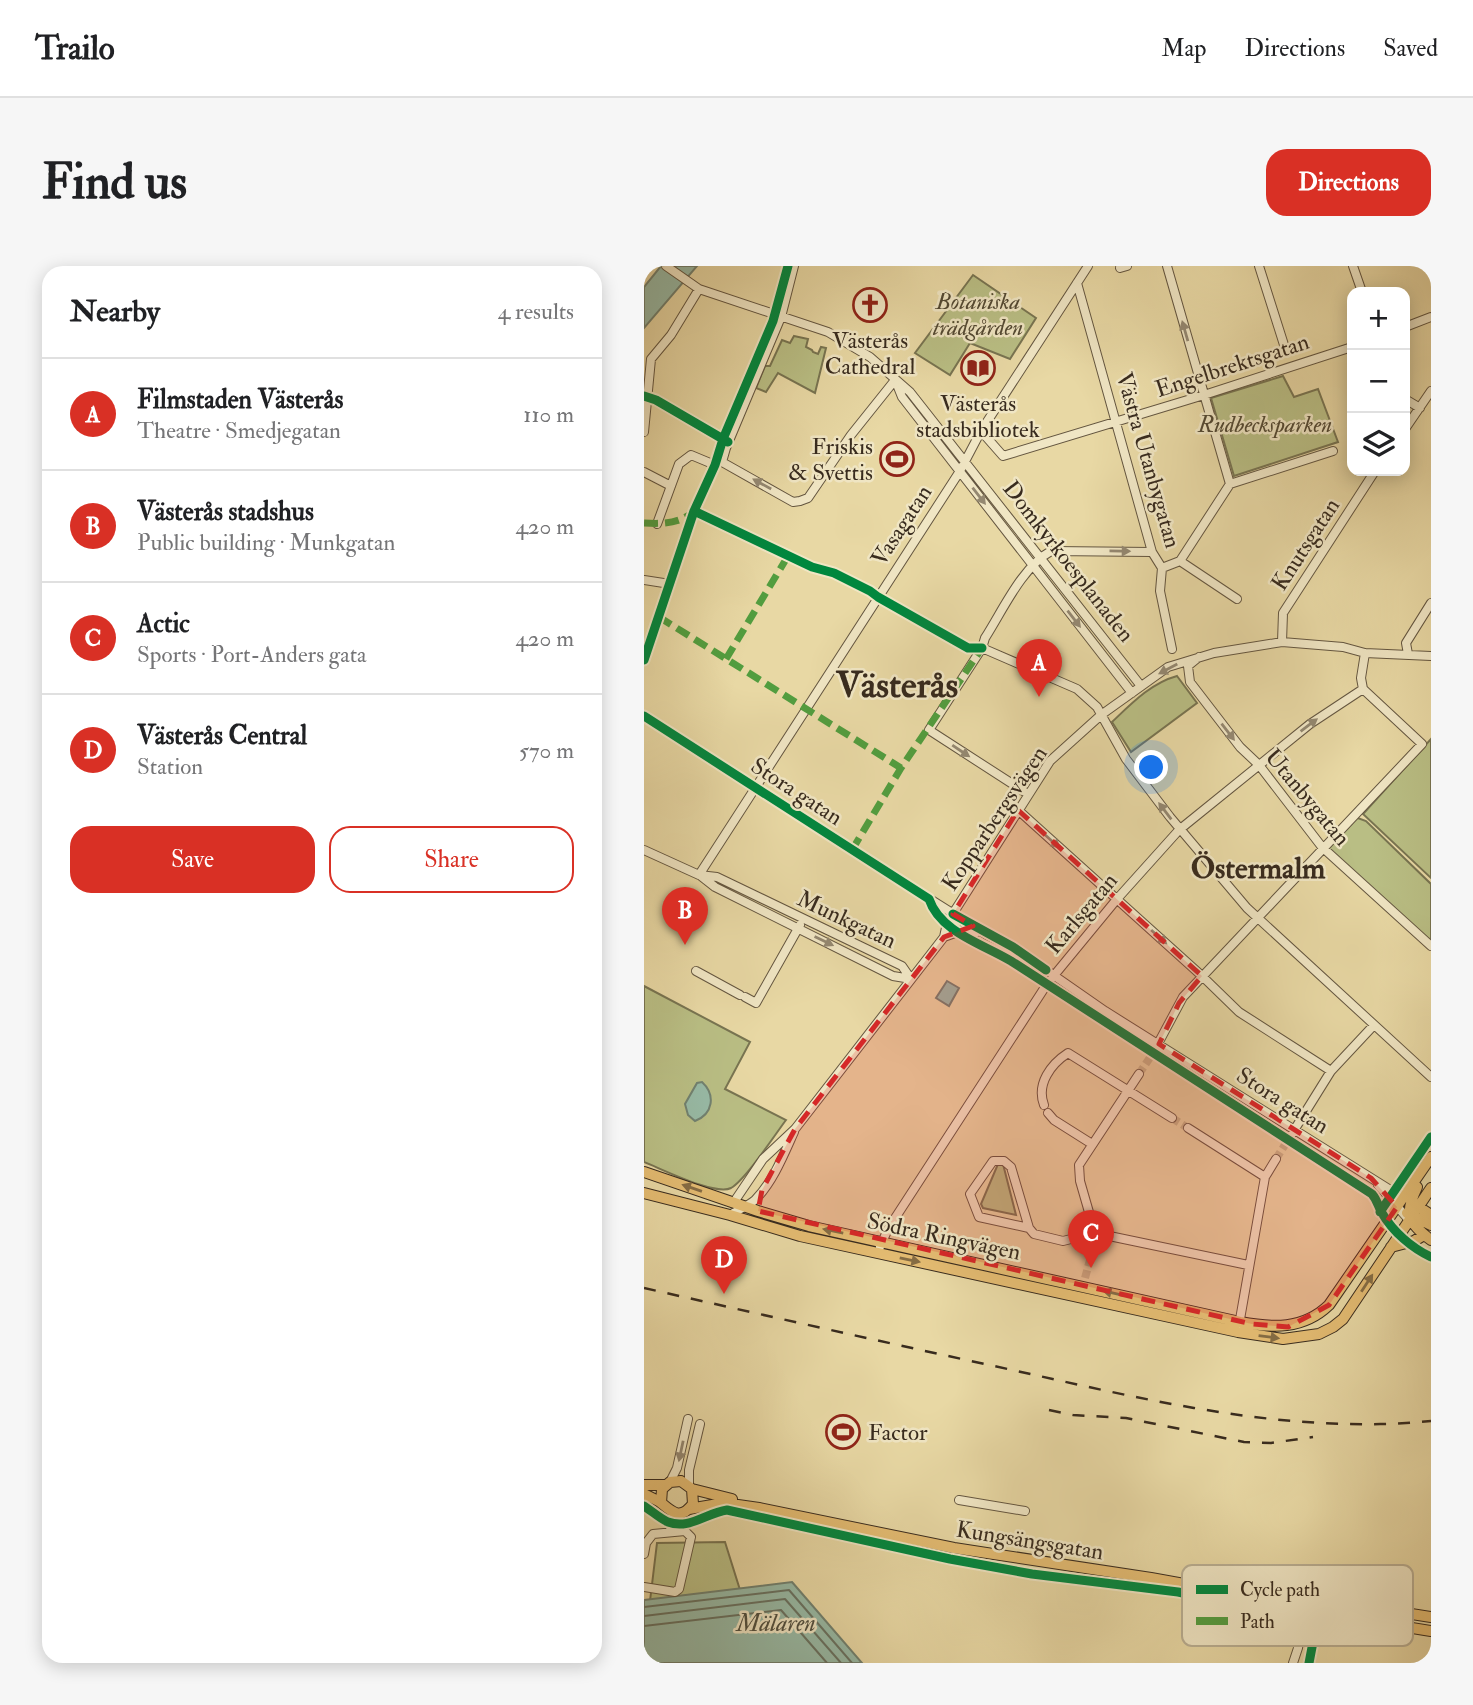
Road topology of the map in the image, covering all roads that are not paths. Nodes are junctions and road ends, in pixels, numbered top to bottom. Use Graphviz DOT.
graph roads {
  1 [pos="666,266"];
  2 [pos="794,266"];
  3 [pos="1167,266"];
  4 [pos="1259,266"];
  5 [pos="1353,266"];
  6 [pos="1086,267"];
  7 [pos="1077,283"];
  8 [pos="1360,287"];
  9 [pos="699,289"];
  10 [pos="781,317"];
  11 [pos="1431,317"];
  12 [pos="1410,325"];
  13 [pos="1286,348"];
  14 [pos="1347,349"];
  15 [pos="895,380"];
  16 [pos="1431,391"];
  17 [pos="1204,395"];
  18 [pos="1410,402"];
  19 [pos="1420,408"];
  20 [pos="1117,422"];
  21 [pos="1410,422"];
  22 [pos="981,431"];
  23 [pos="644,432"];
  24 [pos="1333,451"];
  25 [pos="965,460"];
  26 [pos="718,464"];
  27 [pos="960,471"];
  28 [pos="644,472"];
  29 [pos="1372,476"];
  30 [pos="1230,484"];
  31 [pos="671,486"];
  32 [pos="657,524"];
  33 [pos="1152,552"];
  34 [pos="1041,556"];
  35 [pos="1180,561"];
  36 [pos="1032,565"];
  37 [pos="1162,568"];
  38 [pos="644,580"];
  39 [pos="670,584"];
  40 [pos="1237,599"];
  41 [pos="1431,603"];
  42 [pos="1282,642"];
  43 [pos="982,648"];
  44 [pos="1172,649"];
  45 [pos="1365,653"];
  46 [pos="1408,654"];
  47 [pos="1431,656"];
  48 [pos="1199,657"];
  49 [pos="1141,686"];
  50 [pos="1363,689"];
  51 [pos="1132,693"];
  52 [pos="1101,715"];
  53 [pos="644,716"];
  54 [pos="1259,765"];
  55 [pos="755,787"];
  56 [pos="1028,794"];
  57 [pos="1018,810"];
  58 [pos="1179,830"];
  59 [pos="1322,847"];
  60 [pos="644,850"];
  61 [pos="699,875"];
  62 [pos="1117,899"];
  63 [pos="953,914"];
  64 [pos="803,919"];
  65 [pos="1256,919"];
  66 [pos="798,929"];
  67 [pos="987,935"];
  68 [pos="944,937"];
  69 [pos="1431,946"];
  70 [pos="696,971"];
  71 [pos="1202,975"];
  72 [pos="1054,976"];
  73 [pos="911,979"];
  74 [pos="1374,1025"];
  75 [pos="1159,1044"];
  76 [pos="1153,1053"];
  77 [pos="1331,1071"];
  78 [pos="1139,1074"];
  79 [pos="1431,1077"];
  80 [pos="1128,1090"];
  81 [pos="1172,1118"];
  82 [pos="1188,1128"];
  83 [pos="796,1129"];
  84 [pos="1294,1130"];
  85 [pos="1288,1140"];
  86 [pos="1092,1144"];
  87 [pos="1276,1159"];
  88 [pos="1429,1161"];
  89 [pos="644,1172"];
  90 [pos="1265,1177"];
  91 [pos="762,1190"];
  92 [pos="1429,1191"];
  93 [pos="644,1193"];
  94 [pos="1431,1207"];
  95 [pos="737,1208"];
  96 [pos="758,1211"];
  97 [pos="1407,1212"];
  98 [pos="1431,1215"];
  99 [pos="1431,1225"];
  100 [pos="1029,1228"];
  101 [pos="1095,1233"];
  102 [pos="1427,1237"];
  103 [pos="882,1242"];
  104 [pos="1391,1247"];
  105 [pos="878,1253"];
  106 [pos="1091,1253"];
  107 [pos="1248,1265"];
  108 [pos="1083,1287"];
  109 [pos="1337,1293"];
  110 [pos="1239,1327"];
  111 [pos="1319,1334"];
  112 [pos="688,1419"];
  113 [pos="700,1424"];
  114 [pos="668,1483"];
  115 [pos="644,1485"];
  116 [pos="690,1487"];
  117 [pos="644,1494"];
  118 [pos="959,1500"];
  119 [pos="661,1503"];
  120 [pos="760,1508"];
  121 [pos="689,1509"];
  122 [pos="1025,1511"];
  123 [pos="673,1513"];
  124 [pos="670,1531"];
  125 [pos="644,1554"];
  126 [pos="1182,1584"];
  127 [pos="644,1587"];
  128 [pos="1413,1614"];
  129 [pos="1431,1617"];
  130 [pos="1413,1628"];
  131 [pos="1431,1631"];
  132 [pos="1298,1646"];
  133 [pos="1293,1663"];
  1 -- 9 [label="street, Domkyrkoesplanaden"];
  2 -- 10 [label="street"];
  17 -- 3 [label="street, one-way"];
  4 -- 13 [label="street"];
  5 -- 8 [label="street"];
  6 -- 7 [label="street, Vasagatan"];
  7 -- 20 [label="street, Västra Utanbygatan"];
  7 -- 22 [label="street, Vasagatan"];
  9 -- 10 [label="street, Domkyrkoesplanaden"];
  9 -- 23 [label="street"];
  10 -- 15 [label="street, Domkyrkoesplanaden"];
  10 -- 26 [label="street"];
  11 -- 12 [label="street"];
  14 -- 17 [label="street, Engelbrektsgatan"];
  15 -- 25 [label="street, Domkyrkoesplanaden"];
  15 -- 26 [label="street, one-way"];
  15 -- 27 [label="street, Domkyrkoesplanaden"];
  16 -- 19 [label="street"];
  17 -- 20 [label="street, Engelbrektsgatan"];
  17 -- 30 [label="street"];
  18 -- 19 [label="street"];
  19 -- 21 [label="street"];
  20 -- 22 [label="street, Engelbrektsgatan"];
  20 -- 33 [label="street, Västra Utanbygatan"];
  22 -- 25 [label="street, Vasagatan"];
  24 -- 30 [label="street"];
  25 -- 27 [label="street, Vasagatan"];
  25 -- 34 [label="street, Domkyrkoesplanaden"];
  26 -- 31 [label="street"];
  27 -- 36 [label="street, Domkyrkoesplanaden, one-way"];
  27 -- 55 [label="street, Vasagatan"];
  28 -- 31 [label="street"];
  29 -- 42 [label="street, Knutsgatan"];
  30 -- 35 [label="street"];
  31 -- 32 [label="street"];
  34 -- 33 [label="street, one-way"];
  33 -- 37 [label="street, Västra Utanbygatan"];
  34 -- 36 [label="street"];
  34 -- 49 [label="street, Domkyrkoesplanaden"];
  35 -- 37 [label="street"];
  35 -- 40 [label="street"];
  36 -- 43 [label="street"];
  36 -- 51 [label="street, Domkyrkoesplanaden, one-way"];
  37 -- 44 [label="street, Västra Utanbygatan"];
  38 -- 39 [label="street"];
  41 -- 46 [label="street"];
  42 -- 45 [label="street, Kopparbergsvägen"];
  42 -- 48 [label="street, Kopparbergsvägen"];
  43 -- 52 [label="street"];
  43 -- 56 [label="street, one-way"];
  45 -- 46 [label="street, Kopparbergsvägen"];
  45 -- 50 [label="street"];
  46 -- 47 [label="street, Kopparbergsvägen"];
  48 -- 49 [label="street, Kopparbergsvägen, one-way"];
  48 -- 54 [label="street, Utanbygatan, one-way"];
  49 -- 51 [label="street, Kopparbergsvägen"];
  54 -- 50 [label="street, Karlsgatan, one-way"];
  50 -- 59 [label="street"];
  51 -- 52 [label="street, Kopparbergsvägen"];
  52 -- 56 [label="street, Kopparbergsvägen"];
  58 -- 52 [label="street, one-way"];
  53 -- 55 [label="street, Stora gatan"];
  54 -- 58 [label="street, Karlsgatan"];
  54 -- 59 [label="street, Utanbygatan"];
  55 -- 61 [label="street, Vasagatan"];
  55 -- 63 [label="street, Stora gatan"];
  56 -- 57 [label="street, Kopparbergsvägen"];
  57 -- 62 [label="street, one-way"];
  57 -- 63 [label="street, Kopparbergsvägen"];
  58 -- 62 [label="street, Karlsgatan"];
  58 -- 65 [label="street"];
  59 -- 65 [label="street"];
  59 -- 69 [label="street, Utanbygatan"];
  60 -- 61 [label="street, Munkgatan"];
  61 -- 64 [label="street, Munkgatan"];
  61 -- 66 [label="street, Munkgatan"];
  62 -- 71 [label="street, one-way"];
  62 -- 72 [label="street, Karlsgatan"];
  63 -- 67 [label="street, Stora gatan"];
  63 -- 68 [label="street, Kopparbergsvägen"];
  64 -- 66 [label="street"];
  64 -- 73 [label="street, Munkgatan"];
  65 -- 71 [label="street"];
  65 -- 74 [label="street"];
  66 -- 70 [label="street"];
  66 -- 73 [label="street, Munkgatan, one-way"];
  67 -- 68 [label="street"];
  67 -- 72 [label="street, Stora gatan"];
  68 -- 73 [label="street, Kopparbergsvägen"];
  71 -- 75 [label="street"];
  71 -- 77 [label="street"];
  72 -- 75 [label="street, Stora gatan"];
  72 -- 103 [label="street, Karlsgatan"];
  73 -- 83 [label="street, Kopparbergsvägen"];
  74 -- 77 [label="street"];
  74 -- 79 [label="street"];
  75 -- 76 [label="street"];
  75 -- 84 [label="street, Stora gatan"];
  77 -- 84 [label="street"];
  78 -- 80 [label="street"];
  80 -- 81 [label="street"];
  80 -- 86 [label="street"];
  80 -- 86 [label="street"];
  82 -- 90 [label="street"];
  83 -- 91 [label="street, Kopparbergsvägen"];
  83 -- 95 [label="street, Kopparbergsvägen"];
  84 -- 85 [label="street"];
  84 -- 97 [label="street, Stora gatan"];
  86 -- 101 [label="street"];
  87 -- 90 [label="street"];
  88 -- 97 [label="main road"];
  95 -- 89 [label="main road, Södra Ringvägen, one-way"];
  90 -- 107 [label="street"];
  91 -- 95 [label="street, Kopparbergsvägen"];
  91 -- 96 [label="street, Kopparbergsvägen"];
  92 -- 94 [label="main road"];
  92 -- 97 [label="main road"];
  93 -- 95 [label="main road, Södra Ringvägen"];
  95 -- 96 [label="main road, Södra Ringvägen"];
  95 -- 105 [label="main road, Södra Ringvägen"];
  103 -- 96 [label="main road, Södra Ringvägen, one-way"];
  97 -- 98 [label="main road"];
  97 -- 99 [label="main road"];
  97 -- 102 [label="main road"];
  97 -- 104 [label="main road, Södra Ringvägen"];
  97 -- 109 [label="main road, Södra Ringvägen"];
  100 -- 100 [label="street"];
  100 -- 101 [label="street"];
  101 -- 106 [label="street"];
  101 -- 107 [label="street"];
  102 -- 104 [label="main road"];
  103 -- 105 [label="street, Karlsgatan"];
  103 -- 108 [label="main road, Södra Ringvägen"];
  111 -- 104 [label="main road, Södra Ringvägen, one-way"];
  105 -- 108 [label="main road, Södra Ringvägen, one-way"];
  107 -- 110 [label="street"];
  108 -- 110 [label="main road, Södra Ringvägen"];
  109 -- 110 [label="main road, Södra Ringvägen"];
  109 -- 111 [label="main road"];
  110 -- 111 [label="main road, Södra Ringvägen, one-way"];
  112 -- 114 [label="street, one-way"];
  113 -- 116 [label="street"];
  114 -- 115 [label="main road"];
  114 -- 116 [label="main road"];
  114 -- 119 [label="main road"];
  116 -- 120 [label="main road, Kungsängsgatan"];
  116 -- 121 [label="main road"];
  117 -- 119 [label="main road"];
  118 -- 122 [label="street"];
  119 -- 123 [label="main road"];
  120 -- 121 [label="main road, Kungsängsgatan"];
  120 -- 126 [label="main road, Kungsängsgatan"];
  121 -- 123 [label="main road"];
  123 -- 124 [label="street"];
  124 -- 125 [label="street"];
  124 -- 127 [label="street"];
  128 -- 129 [label="main road, Kungsängsgatan"];
  130 -- 131 [label="main road, Kungsängsgatan"];
  132 -- 133 [label="street"];
}
